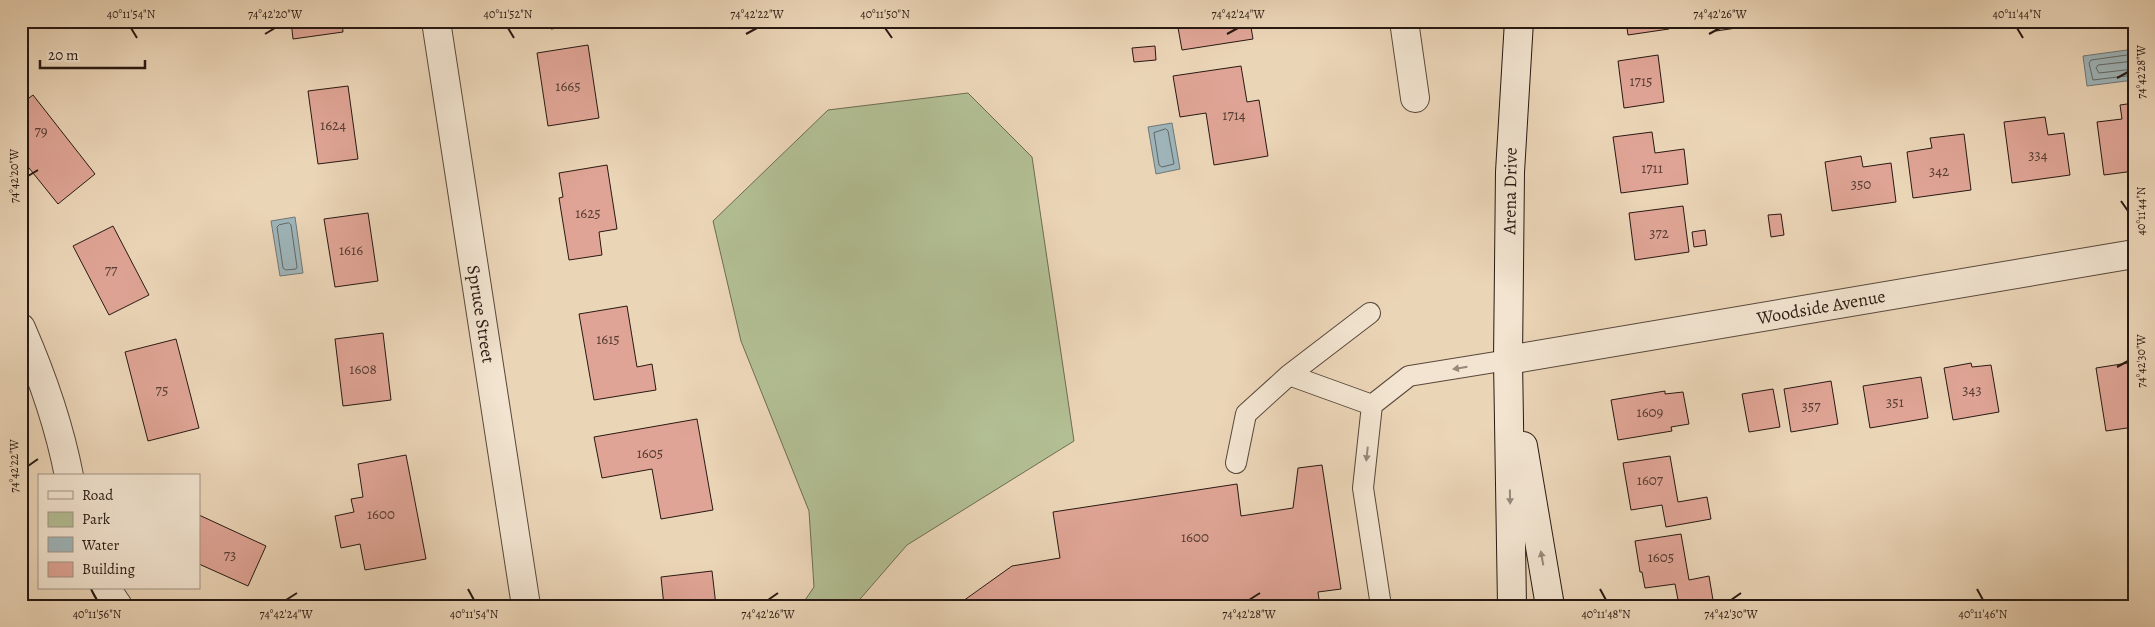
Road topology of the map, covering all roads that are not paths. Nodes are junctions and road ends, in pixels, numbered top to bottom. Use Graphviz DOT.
graph roads {
  1 [pos="436,21"];
  2 [pos="1404,21"];
  3 [pos="1519,21"];
  4 [pos="1415,98"];
  5 [pos="2134,254"];
  6 [pos="1370,313"];
  7 [pos="21,328"];
  8 [pos="1508,360"];
  9 [pos="1289,375"];
  10 [pos="1372,405"];
  11 [pos="1236,463"];
  12 [pos="69,474"];
  13 [pos="107,590"];
  14 [pos="118,606"];
  15 [pos="526,606"];
  16 [pos="1381,606"];
  17 [pos="1512,606"];
  18 [pos="1550,606"];
  1 -- 15 [label="street, Spruce Street"];
  2 -- 4 [label="street"];
  3 -- 8 [label="street, Arena Drive"];
  5 -- 8 [label="street, Woodside Avenue"];
  6 -- 9 [label="lane"];
  7 -- 12 [label="street"];
  8 -- 10 [label="lane, one-way"];
  8 -- 17 [label="street, Arena Drive, one-way"];
  18 -- 8 [label="street, Arena Drive, one-way"];
  9 -- 10 [label="lane"];
  9 -- 11 [label="lane"];
  10 -- 16 [label="lane, one-way"];
  13 -- 14 [label="street"];
}
